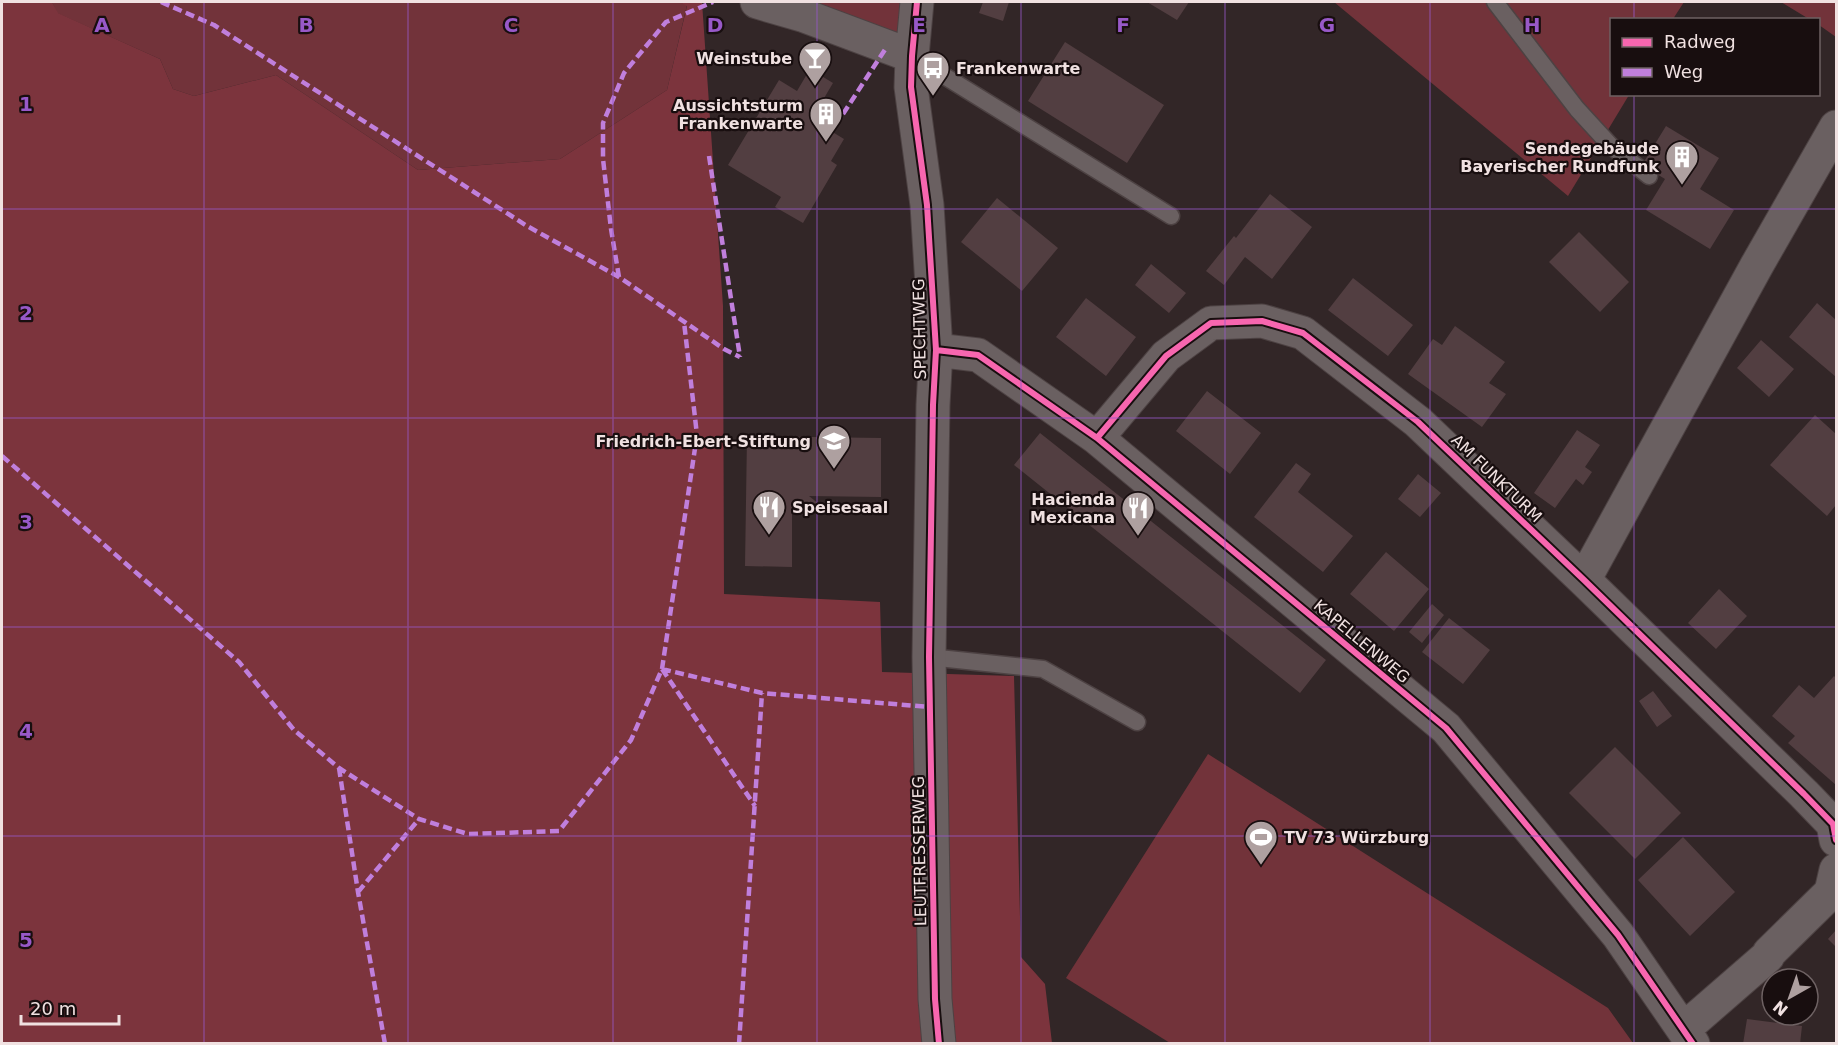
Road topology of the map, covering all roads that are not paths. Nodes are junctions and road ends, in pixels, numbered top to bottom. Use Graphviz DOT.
graph roads {
  1 [pos="757,2"];
  2 [pos="917,2"];
  3 [pos="1495,2"];
  4 [pos="912,56"];
  5 [pos="1836,127"];
  6 [pos="1649,176"];
  7 [pos="1171,216"];
  8 [pos="936,350"];
  9 [pos="1097,438"];
  10 [pos="1584,580"];
  11 [pos="929,657"];
  12 [pos="1137,722"];
  13 [pos="1836,840"];
  14 [pos="1835,883"];
  15 [pos="1688,1036"];
  16 [pos="939,1044"];
  1 -- 4 [label="street"];
  2 -- 4 [label="street, SPECHTWEG"];
  3 -- 6 [label="lane"];
  4 -- 7 [label="lane"];
  4 -- 8 [label="street, SPECHTWEG"];
  5 -- 10 [label="street"];
  8 -- 9 [label="street, KAPELLENWEG"];
  8 -- 11 [label="street, SPECHTWEG"];
  9 -- 10 [label="street, AM FUNKTURM"];
  9 -- 15 [label="street, KAPELLENWEG"];
  10 -- 13 [label="street, AM FUNKTURM"];
  11 -- 12 [label="lane"];
  11 -- 16 [label="street, LEUTFRESSERWEG"];
  14 -- 15 [label="street"];
}
